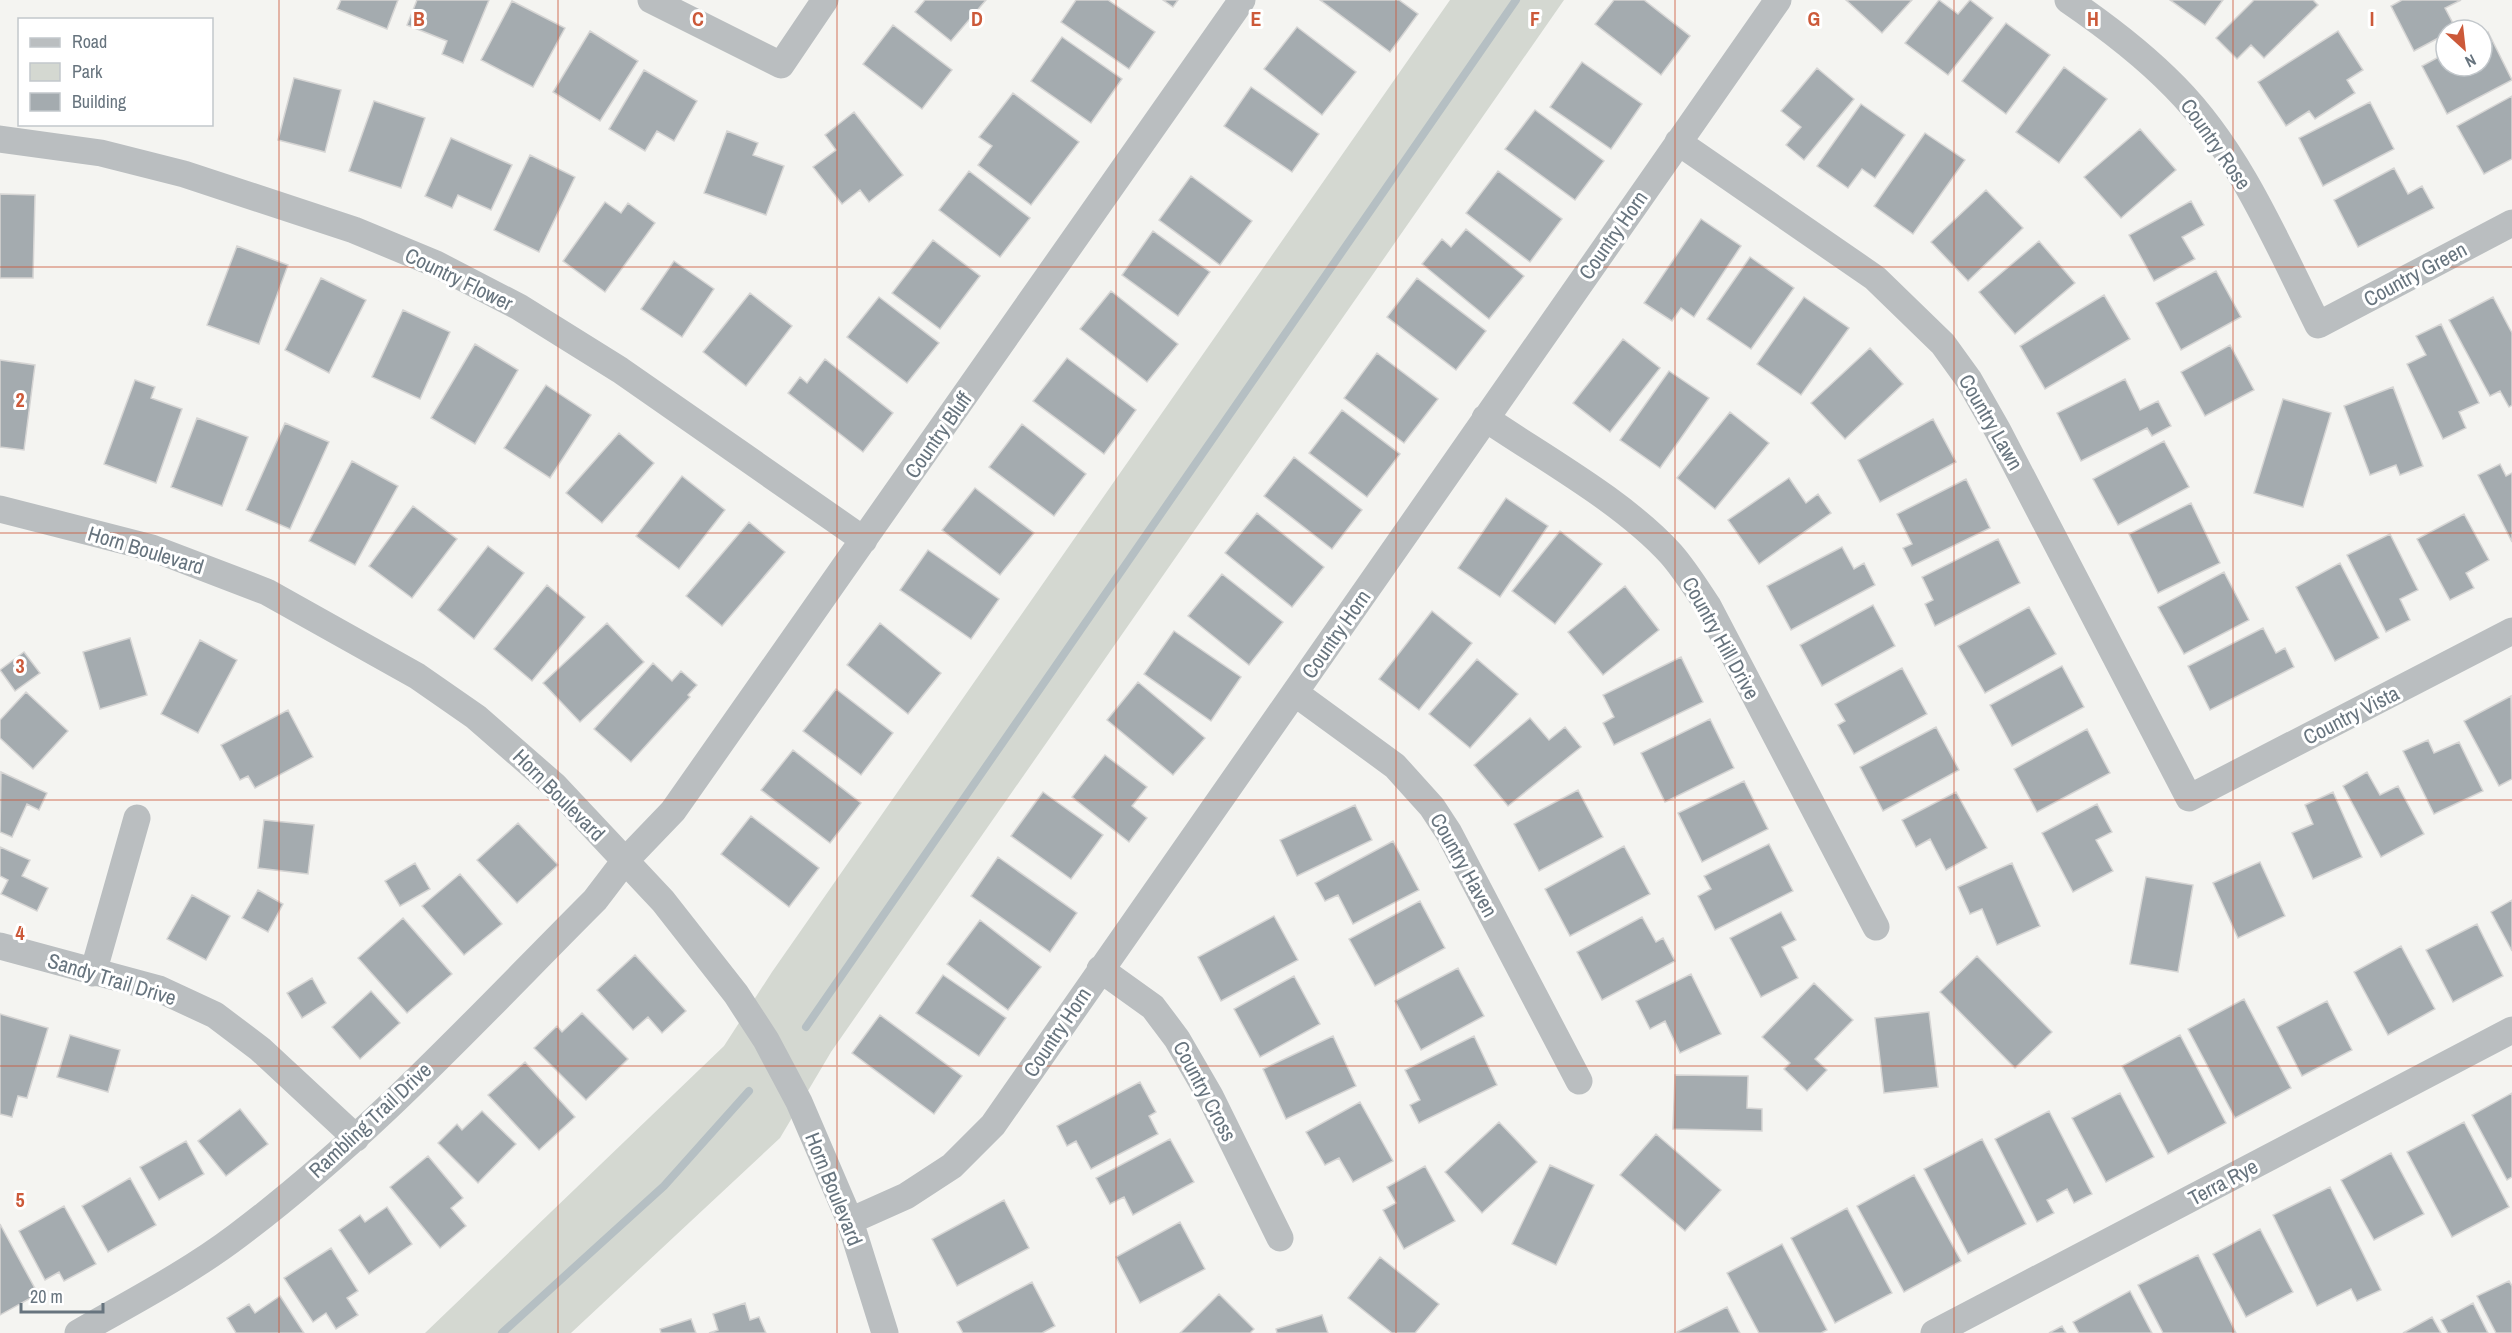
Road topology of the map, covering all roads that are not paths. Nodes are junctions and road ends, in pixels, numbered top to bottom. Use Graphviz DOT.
graph roads {
  1 [pos="651,0"];
  2 [pos="825,0"];
  3 [pos="1242,0"];
  4 [pos="1778,0"];
  5 [pos="2068,0"];
  6 [pos="0,139"];
  7 [pos="1678,142"];
  8 [pos="2512,223"];
  9 [pos="2318,325"];
  10 [pos="1485,418"];
  11 [pos="0,509"];
  12 [pos="864,540"];
  13 [pos="2512,631"];
  14 [pos="1295,693"];
  15 [pos="2189,798"];
  16 [pos="137,818"];
  17 [pos="624,862"];
  18 [pos="1876,927"];
  19 [pos="0,946"];
  20 [pos="1100,969"];
  21 [pos="93,973"];
  22 [pos="2512,1030"];
  23 [pos="1578,1081"];
  24 [pos="356,1138"];
  25 [pos="850,1221"];
  26 [pos="1280,1238"];
  27 [pos="78,1333"];
  28 [pos="885,1333"];
  29 [pos="1934,1333"];
  1 -- 2 [label="street"];
  3 -- 12 [label="street, Country Bluff"];
  4 -- 7 [label="street, Country Horn"];
  5 -- 9 [label="street, Country Rose"];
  6 -- 12 [label="street, Country Flower"];
  7 -- 10 [label="street, Country Horn"];
  7 -- 15 [label="street, Country Lawn"];
  8 -- 9 [label="street, Country Green"];
  10 -- 14 [label="street, Country Horn"];
  10 -- 18 [label="street, Country Hill Drive"];
  11 -- 17 [label="street, Horn Boulevard"];
  12 -- 17 [label="street, Country Bluff"];
  13 -- 15 [label="street, Country Vista"];
  14 -- 20 [label="street, Country Horn"];
  14 -- 23 [label="street, Country Haven"];
  16 -- 21 [label="street"];
  17 -- 24 [label="street, Rambling Trail Drive"];
  17 -- 25 [label="street, Horn Boulevard"];
  19 -- 21 [label="street, Sandy Trail Drive"];
  20 -- 25 [label="street, Country Horn"];
  20 -- 26 [label="street, Country Cross"];
  21 -- 24 [label="street, Sandy Trail Drive"];
  22 -- 29 [label="street, Terra Rye"];
  24 -- 27 [label="street, Rambling Trail Drive"];
  25 -- 28 [label="street, Horn Boulevard"];
}
